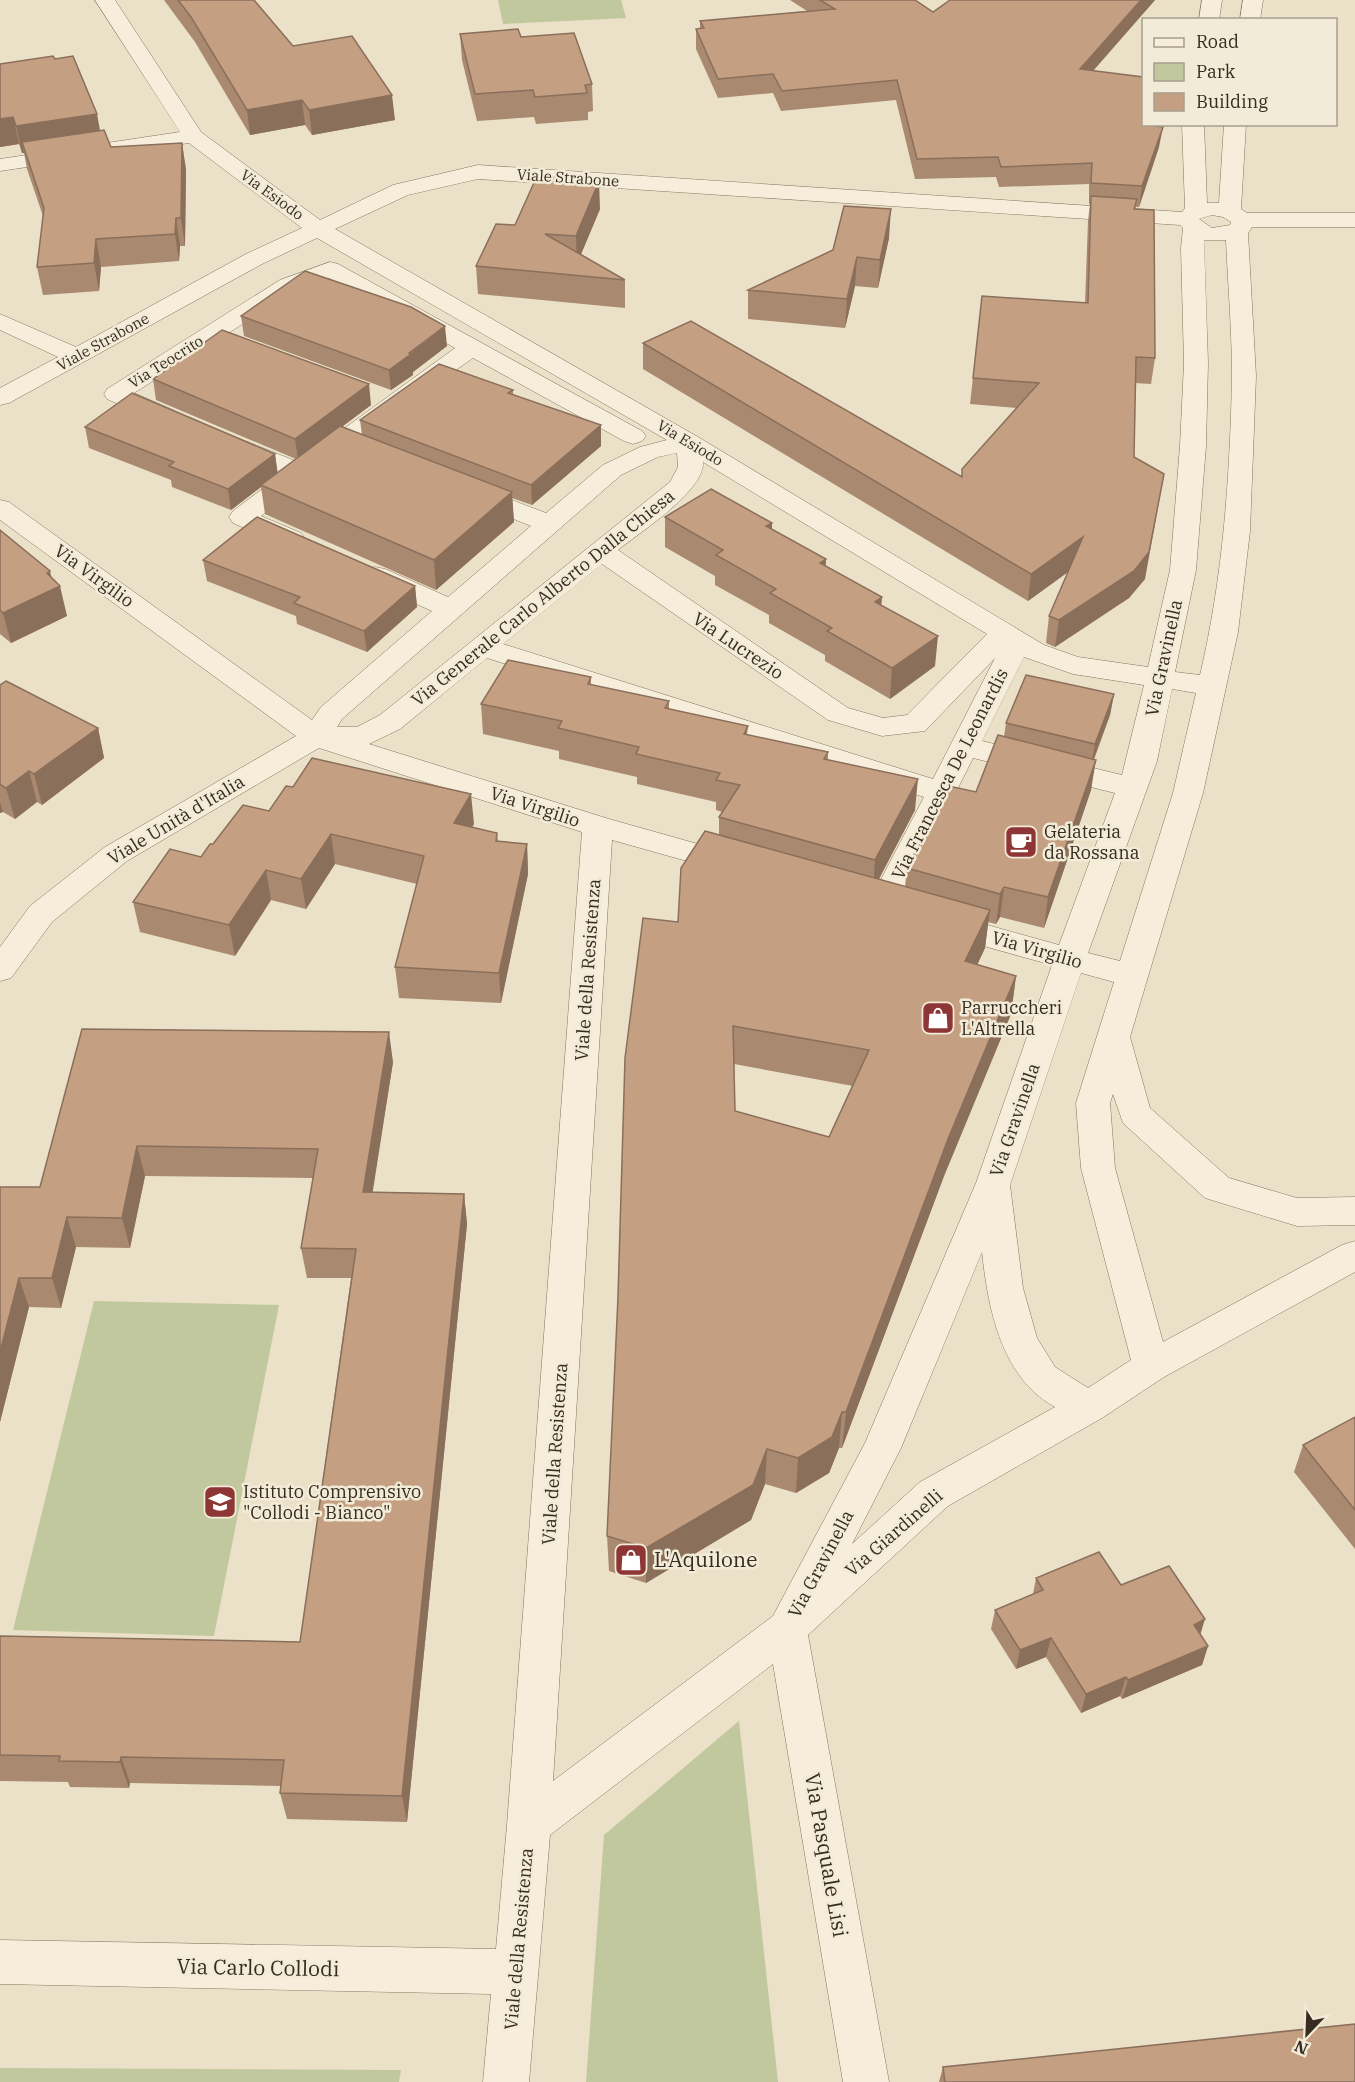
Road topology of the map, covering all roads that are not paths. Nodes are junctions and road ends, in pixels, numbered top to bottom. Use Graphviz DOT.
graph roads {
  1 [pos="105,0"];
  2 [pos="1212,0"];
  3 [pos="1253,0"];
  4 [pos="1209,18"];
  5 [pos="1250,18"];
  6 [pos="1193,126"];
  7 [pos="1235,126"];
  8 [pos="193,136"];
  9 [pos="0,165"];
  10 [pos="1193,219"];
  11 [pos="1355,220"];
  12 [pos="1236,221"];
  13 [pos="318,229"];
  14 [pos="330,269"];
  15 [pos="0,321"];
  16 [pos="472,347"];
  17 [pos="76,356"];
  18 [pos="0,398"];
  19 [pos="633,436"];
  20 [pos="689,442"];
  21 [pos="301,473"];
  22 [pos="450,486"];
  23 [pos="0,508"];
  24 [pos="550,524"];
  25 [pos="315,549"];
  26 [pos="601,551"];
  27 [pos="357,568"];
  28 [pos="451,609"];
  29 [pos="1011,637"];
  30 [pos="483,647"];
  31 [pos="1161,677"];
  32 [pos="1212,686"];
  33 [pos="882,727"];
  34 [pos="316,737"];
  35 [pos="964,746"];
  36 [pos="854,764"];
  37 [pos="1133,788"];
  38 [pos="942,792"];
  39 [pos="598,826"];
  40 [pos="757,871"];
  41 [pos="872,903"];
  42 [pos="1070,959"];
  43 [pos="0,970"];
  44 [pos="1132,976"];
  45 [pos="1113,1037"];
  46 [pos="993,1183"];
  47 [pos="1355,1211"];
  48 [pos="1355,1256"];
  49 [pos="1151,1366"];
  50 [pos="1089,1407"];
  51 [pos="787,1629"];
  52 [pos="529,1825"];
  53 [pos="0,1962"];
  54 [pos="516,1972"];
  55 [pos="506,2082"];
  56 [pos="866,2082"];
  1 -- 8 [label="street"];
  2 -- 4 [label="street"];
  3 -- 5 [label="street"];
  6 -- 10 [label="street, Via Gravinella"];
  7 -- 12 [label="street"];
  8 -- 9 [label="street"];
  8 -- 13 [label="street, Via Esiodo"];
  10 -- 12 [label="street"];
  10 -- 13 [label="street, Viale Strabone"];
  10 -- 31 [label="street, Via Gravinella"];
  11 -- 12 [label="street"];
  12 -- 32 [label="street"];
  13 -- 17 [label="street, Viale Strabone"];
  13 -- 20 [label="street, Via Esiodo"];
  14 -- 16 [label="street, Via Esiodo"];
  14 -- 21 [label="street, Via Teocrito"];
  15 -- 17 [label="street"];
  16 -- 19 [label="street, Via Esiodo"];
  16 -- 21 [label="street"];
  17 -- 18 [label="street, Viale Strabone"];
  20 -- 24 [label="street"];
  20 -- 26 [label="street, Via Generale Carlo Alberto Dalla Chiesa"];
  20 -- 29 [label="street, Via Esiodo"];
  21 -- 25 [label="street"];
  22 -- 24 [label="street"];
  23 -- 34 [label="street, Via Virgilio"];
  24 -- 28 [label="street"];
  26 -- 30 [label="street, Via Generale Carlo Alberto Dalla Chiesa"];
  26 -- 33 [label="street, Via Lucrezio"];
  27 -- 28 [label="street"];
  28 -- 34 [label="street"];
  29 -- 31 [label="street, Via Esiodo"];
  29 -- 33 [label="street, Via Francesca De Leonardis"];
  29 -- 35 [label="street, Via Francesca De Leonardis"];
  30 -- 34 [label="street, Via Generale Carlo Alberto Dalla Chiesa"];
  30 -- 36 [label="street"];
  31 -- 32 [label="street, Via Esiodo"];
  31 -- 37 [label="street, Via Gravinella"];
  32 -- 44 [label="street"];
  33 -- 36 [label="street"];
  34 -- 39 [label="street, Via Virgilio"];
  34 -- 43 [label="street, Viale Unità d'Italia"];
  35 -- 37 [label="street"];
  35 -- 38 [label="street, Via Francesca De Leonardis"];
  36 -- 38 [label="street"];
  37 -- 42 [label="street, Via Gravinella"];
  38 -- 41 [label="street, Via Francesca De Leonardis"];
  39 -- 40 [label="street, Via Virgilio"];
  39 -- 52 [label="street, Viale della Resistenza"];
  41 -- 42 [label="street, Via Virgilio"];
  42 -- 44 [label="street, Via Virgilio"];
  42 -- 46 [label="street, Via Gravinella"];
  44 -- 45 [label="street"];
  45 -- 47 [label="street"];
  45 -- 49 [label="street"];
  46 -- 50 [label="street"];
  46 -- 51 [label="street, Via Gravinella"];
  48 -- 49 [label="street, Via Giardinelli"];
  49 -- 50 [label="street, Via Giardinelli"];
  50 -- 51 [label="street, Via Giardinelli"];
  51 -- 52 [label="street, Via Giardinelli"];
  51 -- 56 [label="street, Via Pasquale Lisi"];
  52 -- 54 [label="street, Viale della Resistenza"];
  53 -- 54 [label="street, Via Carlo Collodi"];
  54 -- 55 [label="street, Viale della Resistenza"];
}
